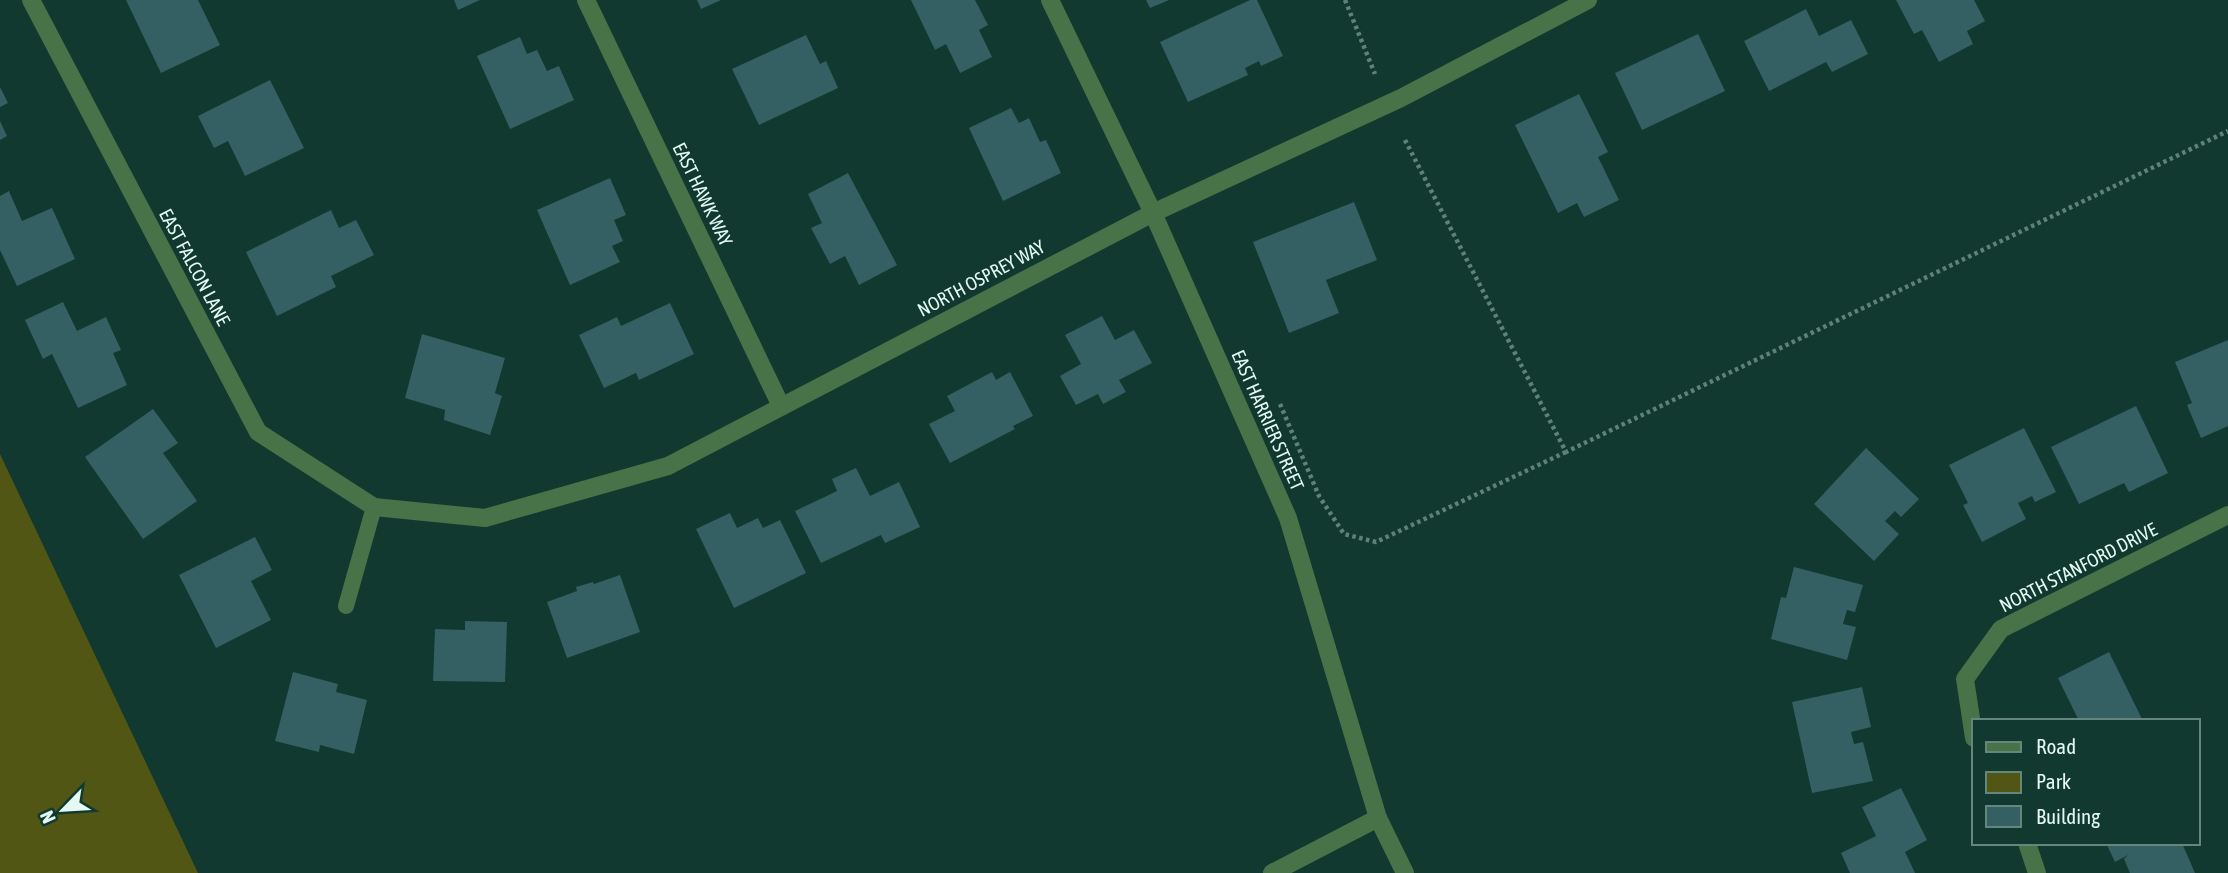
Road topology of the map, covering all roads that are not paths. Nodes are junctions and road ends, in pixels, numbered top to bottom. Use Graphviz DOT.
graph roads {
  1 [pos="31,0"];
  2 [pos="586,0"];
  3 [pos="1050,0"];
  4 [pos="1588,0"];
  5 [pos="1153,212"];
  6 [pos="781,406"];
  7 [pos="374,507"];
  8 [pos="2228,515"];
  9 [pos="346,606"];
  10 [pos="1972,725"];
  11 [pos="1378,818"];
  12 [pos="2028,845"];
  13 [pos="1272,873"];
  14 [pos="1405,873"];
  15 [pos="2037,873"];
  1 -- 7 [label="street, EAST FALCON LANE"];
  2 -- 6 [label="street, EAST HAWK WAY"];
  3 -- 5 [label="street, EAST HARRIER STREET"];
  4 -- 5 [label="street, NORTH OSPREY WAY"];
  5 -- 6 [label="street, NORTH OSPREY WAY"];
  5 -- 11 [label="street, EAST HARRIER STREET"];
  6 -- 7 [label="street, NORTH OSPREY WAY"];
  7 -- 9 [label="lane"];
  8 -- 10 [label="street, NORTH STANFORD DRIVE"];
  11 -- 13 [label="street"];
  11 -- 14 [label="street, EAST HARRIER STREET"];
  12 -- 15 [label="street"];
}
